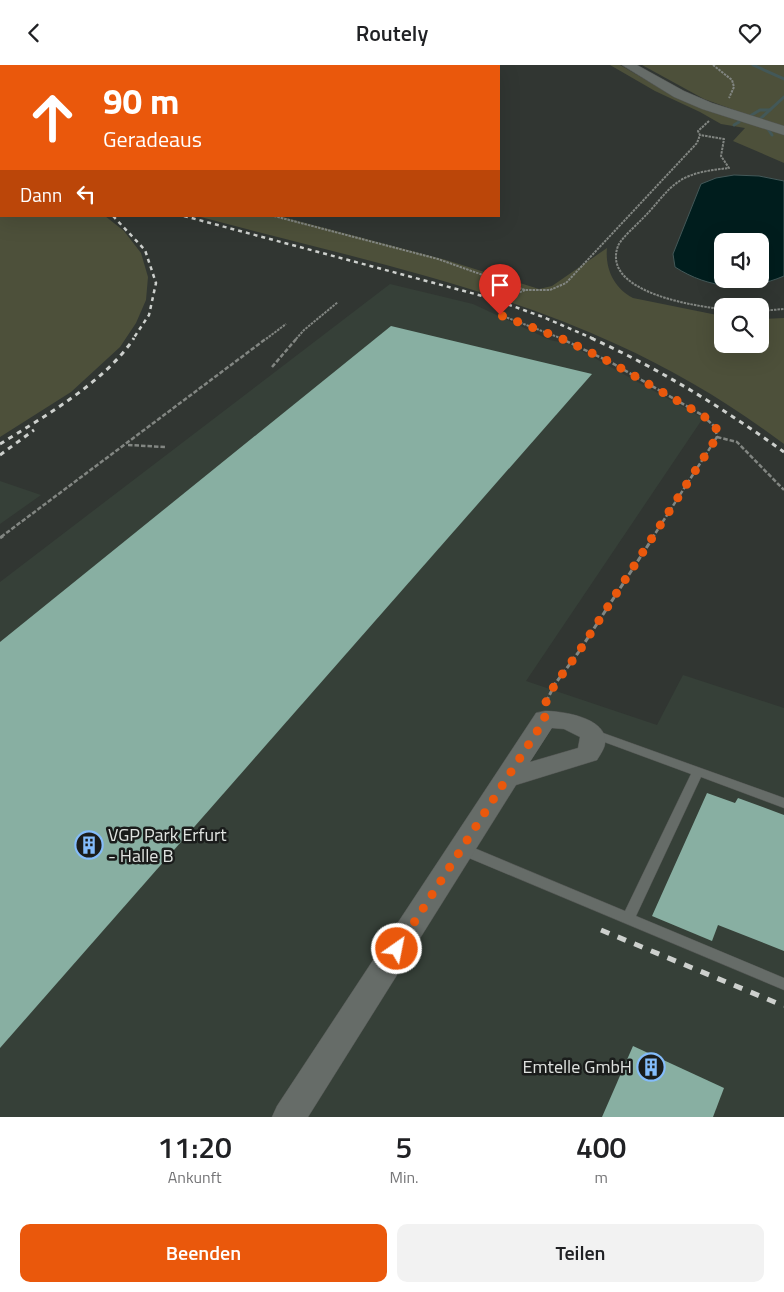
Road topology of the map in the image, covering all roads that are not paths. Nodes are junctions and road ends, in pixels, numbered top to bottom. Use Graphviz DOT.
graph roads {
  1 [pos="628,65"];
  2 [pos="784,131"];
  3 [pos="592,733"];
  4 [pos="698,771"];
  5 [pos="506,779"];
  6 [pos="784,803"];
  7 [pos="462,849"];
  8 [pos="628,919"];
  9 [pos="784,984"];
  10 [pos="288,1117"];
  1 -- 2 [label="street"];
  3 -- 4 [label="lane"];
  3 -- 5 [label="street"];
  3 -- 5 [label="street"];
  4 -- 6 [label="lane"];
  4 -- 8 [label="lane"];
  5 -- 7 [label="street"];
  7 -- 8 [label="lane"];
  7 -- 10 [label="street"];
  8 -- 9 [label="lane"];
}
